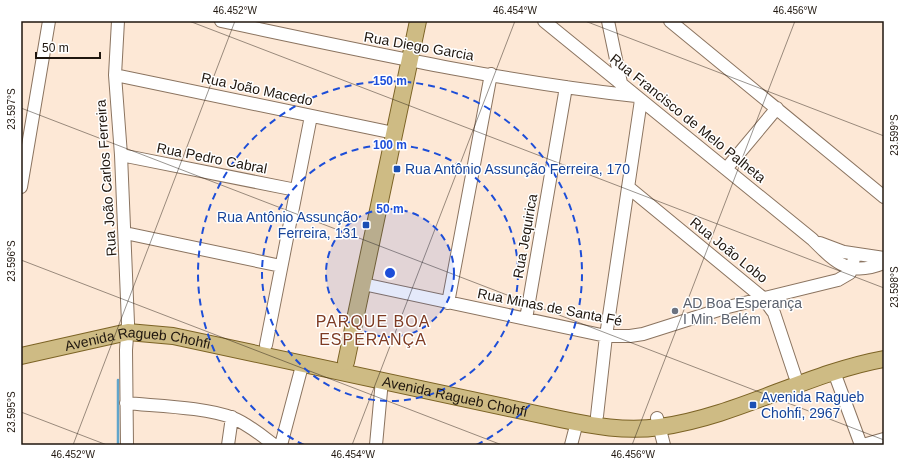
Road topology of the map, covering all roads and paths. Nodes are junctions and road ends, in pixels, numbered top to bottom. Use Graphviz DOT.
graph roads {
  1 [pos="49,21"];
  2 [pos="118,21"];
  3 [pos="221,21"];
  4 [pos="418,21"];
  5 [pos="544,21"];
  6 [pos="608,21"];
  7 [pos="670,21"];
  8 [pos="409,61"];
  9 [pos="491,74"];
  10 [pos="114,75"];
  11 [pos="616,79"];
  12 [pos="566,86"];
  13 [pos="588,91"];
  14 [pos="639,98"];
  15 [pos="777,108"];
  16 [pos="311,116"];
  17 [pos="394,132"];
  18 [pos="25,143"];
  19 [pos="121,155"];
  20 [pos="726,169"];
  21 [pos="21,187"];
  22 [pos="628,187"];
  23 [pos="296,190"];
  24 [pos="884,197"];
  25 [pos="125,233"];
  26 [pos="812,239"];
  27 [pos="855,254"];
  28 [pos="884,258"];
  29 [pos="884,263"];
  30 [pos="281,266"];
  31 [pos="851,269"];
  32 [pos="363,284"];
  33 [pos="763,298"];
  34 [pos="448,303"];
  35 [pos="526,319"];
  36 [pos="128,328"];
  37 [pos="606,336"];
  38 [pos="266,345"];
  39 [pos="21,346"];
  40 [pos="884,348"];
  41 [pos="21,356"];
  42 [pos="884,358"];
  43 [pos="303,362"];
  44 [pos="345,367"];
  45 [pos="834,372"];
  46 [pos="795,376"];
  47 [pos="382,380"];
  48 [pos="126,403"];
  49 [pos="597,416"];
  50 [pos="232,417"];
  51 [pos="577,422"];
  52 [pos="658,423"];
  53 [pos="884,438"];
  54 [pos="127,445"];
  55 [pos="228,445"];
  56 [pos="274,445"];
  57 [pos="281,445"];
  58 [pos="376,445"];
  59 [pos="571,445"];
  60 [pos="664,445"];
  61 [pos="862,445"];
  1 -- 18 [label="street"];
  2 -- 10 [label="street, Rua João Carlos Ferreira"];
  3 -- 8 [label="street, Rua Diego Garcia"];
  4 -- 8 [label="main road"];
  5 -- 11 [label="street, Rua Francisco de Melo Palheta"];
  6 -- 11 [label="street"];
  7 -- 15 [label="street"];
  8 -- 9 [label="street, Rua Diego Garcia"];
  8 -- 17 [label="main road"];
  9 -- 12 [label="street, Rua Diego Garcia"];
  9 -- 34 [label="street"];
  10 -- 16 [label="street, Rua João Macedo"];
  10 -- 19 [label="street, Rua João Carlos Ferreira"];
  11 -- 13 [label="street"];
  11 -- 14 [label="street, Rua Francisco de Melo Palheta"];
  12 -- 13 [label="street, Rua Diego Garcia"];
  12 -- 35 [label="street, Rua Jequirica"];
  13 -- 14 [label="street, Rua Diego Garcia"];
  14 -- 20 [label="street, Rua Francisco de Melo Palheta"];
  14 -- 22 [label="street"];
  15 -- 20 [label="street"];
  15 -- 24 [label="street"];
  16 -- 17 [label="street, Rua João Macedo"];
  16 -- 23 [label="street"];
  17 -- 32 [label="main road"];
  18 -- 21 [label="street"];
  19 -- 23 [label="street, Rua Pedro Cabral"];
  19 -- 25 [label="street, Rua João Carlos Ferreira"];
  20 -- 26 [label="street, Rua Francisco de Melo Palheta"];
  22 -- 33 [label="street, Rua João Lobo"];
  22 -- 37 [label="street"];
  23 -- 30 [label="street"];
  25 -- 30 [label="street"];
  25 -- 36 [label="street, Rua João Carlos Ferreira"];
  26 -- 27 [label="street, Rua Francisco de Melo Palheta"];
  26 -- 31 [label="street, Rua Francisco de Melo Palheta"];
  27 -- 28 [label="street, Rua Francisco de Melo Palheta"];
  27 -- 31 [label="street"];
  29 -- 31 [label="street"];
  30 -- 38 [label="street"];
  31 -- 33 [label="street, Rua Minas de Santa Fé"];
  32 -- 34 [label="street, Rua Minas de Santa Fé"];
  32 -- 44 [label="main road"];
  33 -- 37 [label="street, Rua Minas de Santa Fé"];
  33 -- 46 [label="street, Rua João Lobo"];
  34 -- 35 [label="street, Rua Minas de Santa Fé"];
  35 -- 37 [label="street, Rua Minas de Santa Fé"];
  36 -- 38 [label="main road, Avenida Ragueb Chohfi"];
  36 -- 39 [label="main road, Avenida Ragueb Chohfi"];
  36 -- 41 [label="main road, Avenida Ragueb Chohfi"];
  36 -- 43 [label="main road, Avenida Ragueb Chohfi"];
  36 -- 48 [label="street, Rua João Carlos Ferreira"];
  37 -- 49 [label="street"];
  38 -- 44 [label="main road, Avenida Ragueb Chohfi"];
  40 -- 46 [label="main road, Avenida Ragueb Chohfi"];
  42 -- 45 [label="main road, Avenida Ragueb Chohfi"];
  43 -- 44 [label="main road, Avenida Ragueb Chohfi"];
  43 -- 57 [label="street"];
  44 -- 47 [label="main road, Avenida Ragueb Chohfi"];
  44 -- 49 [label="main road, Avenida Ragueb Chohfi"];
  45 -- 52 [label="main road, Avenida Ragueb Chohfi"];
  45 -- 61 [label="street"];
  46 -- 52 [label="main road, Avenida Ragueb Chohfi"];
  47 -- 51 [label="main road, Avenida Ragueb Chohfi"];
  47 -- 58 [label="street"];
  48 -- 50 [label="street"];
  48 -- 54 [label="street, Rua João Carlos Ferreira"];
  49 -- 52 [label="main road, Avenida Ragueb Chohfi"];
  50 -- 55 [label="street"];
  50 -- 56 [label="street"];
  51 -- 52 [label="main road, Avenida Ragueb Chohfi"];
  51 -- 59 [label="street"];
  52 -- 60 [label="street"];
  53 -- 61 [label="street"];
}
